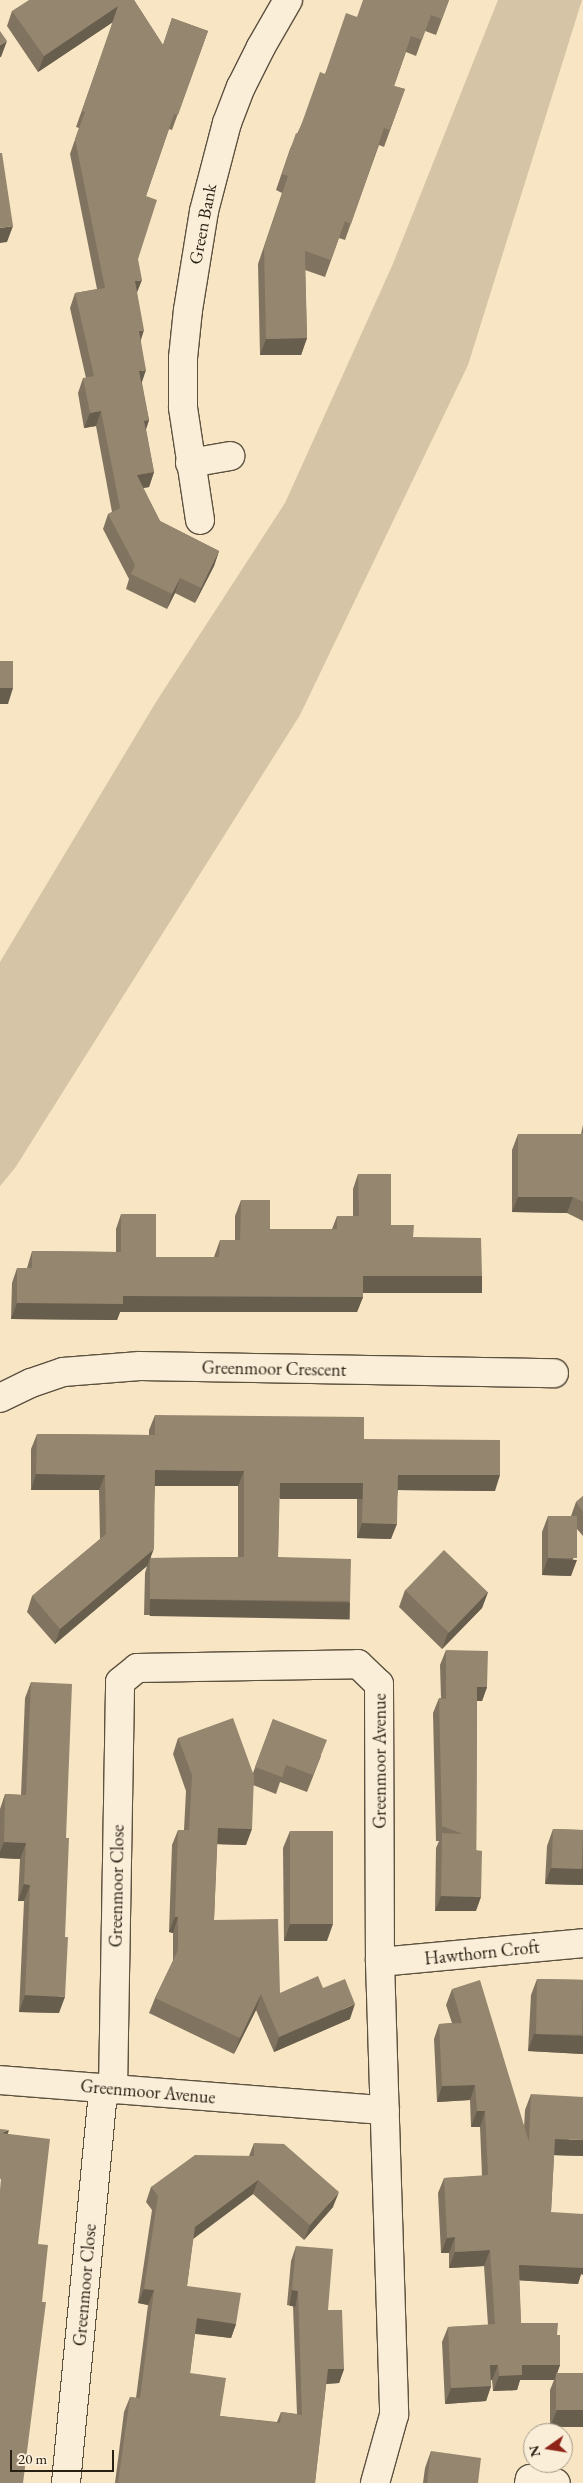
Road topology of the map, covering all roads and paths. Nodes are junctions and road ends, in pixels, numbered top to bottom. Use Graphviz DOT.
graph roads {
  1 [pos="288,0"];
  2 [pos="230,456"];
  3 [pos="190,463"];
  4 [pos="200,520"];
  5 [pos="554,1373"];
  6 [pos="0,1398"];
  7 [pos="120,1682"];
  8 [pos="583,1943"];
  9 [pos="380,1962"];
  10 [pos="0,2080"];
  11 [pos="108,2089"];
  12 [pos="385,2110"];
  13 [pos="66,2483"];
  14 [pos="375,2483"];
  15 [pos="529,2483"];
  16 [pos="556,2483"];
  1 -- 3 [label="street, Green Bank"];
  2 -- 3 [label="street"];
  3 -- 4 [label="street, Green Bank"];
  5 -- 6 [label="street, Greenmoor Crescent"];
  7 -- 9 [label="street, Greenmoor Avenue"];
  7 -- 11 [label="street, Greenmoor Close"];
  8 -- 9 [label="street, Hawthorn Croft"];
  9 -- 12 [label="street, Greenmoor Avenue"];
  10 -- 11 [label="street, Greenmoor Avenue"];
  11 -- 12 [label="street, Greenmoor Avenue"];
  11 -- 13 [label="street, Greenmoor Close"];
  12 -- 14 [label="street, Greenmoor Avenue"];
  15 -- 16 [label="street"];
}
